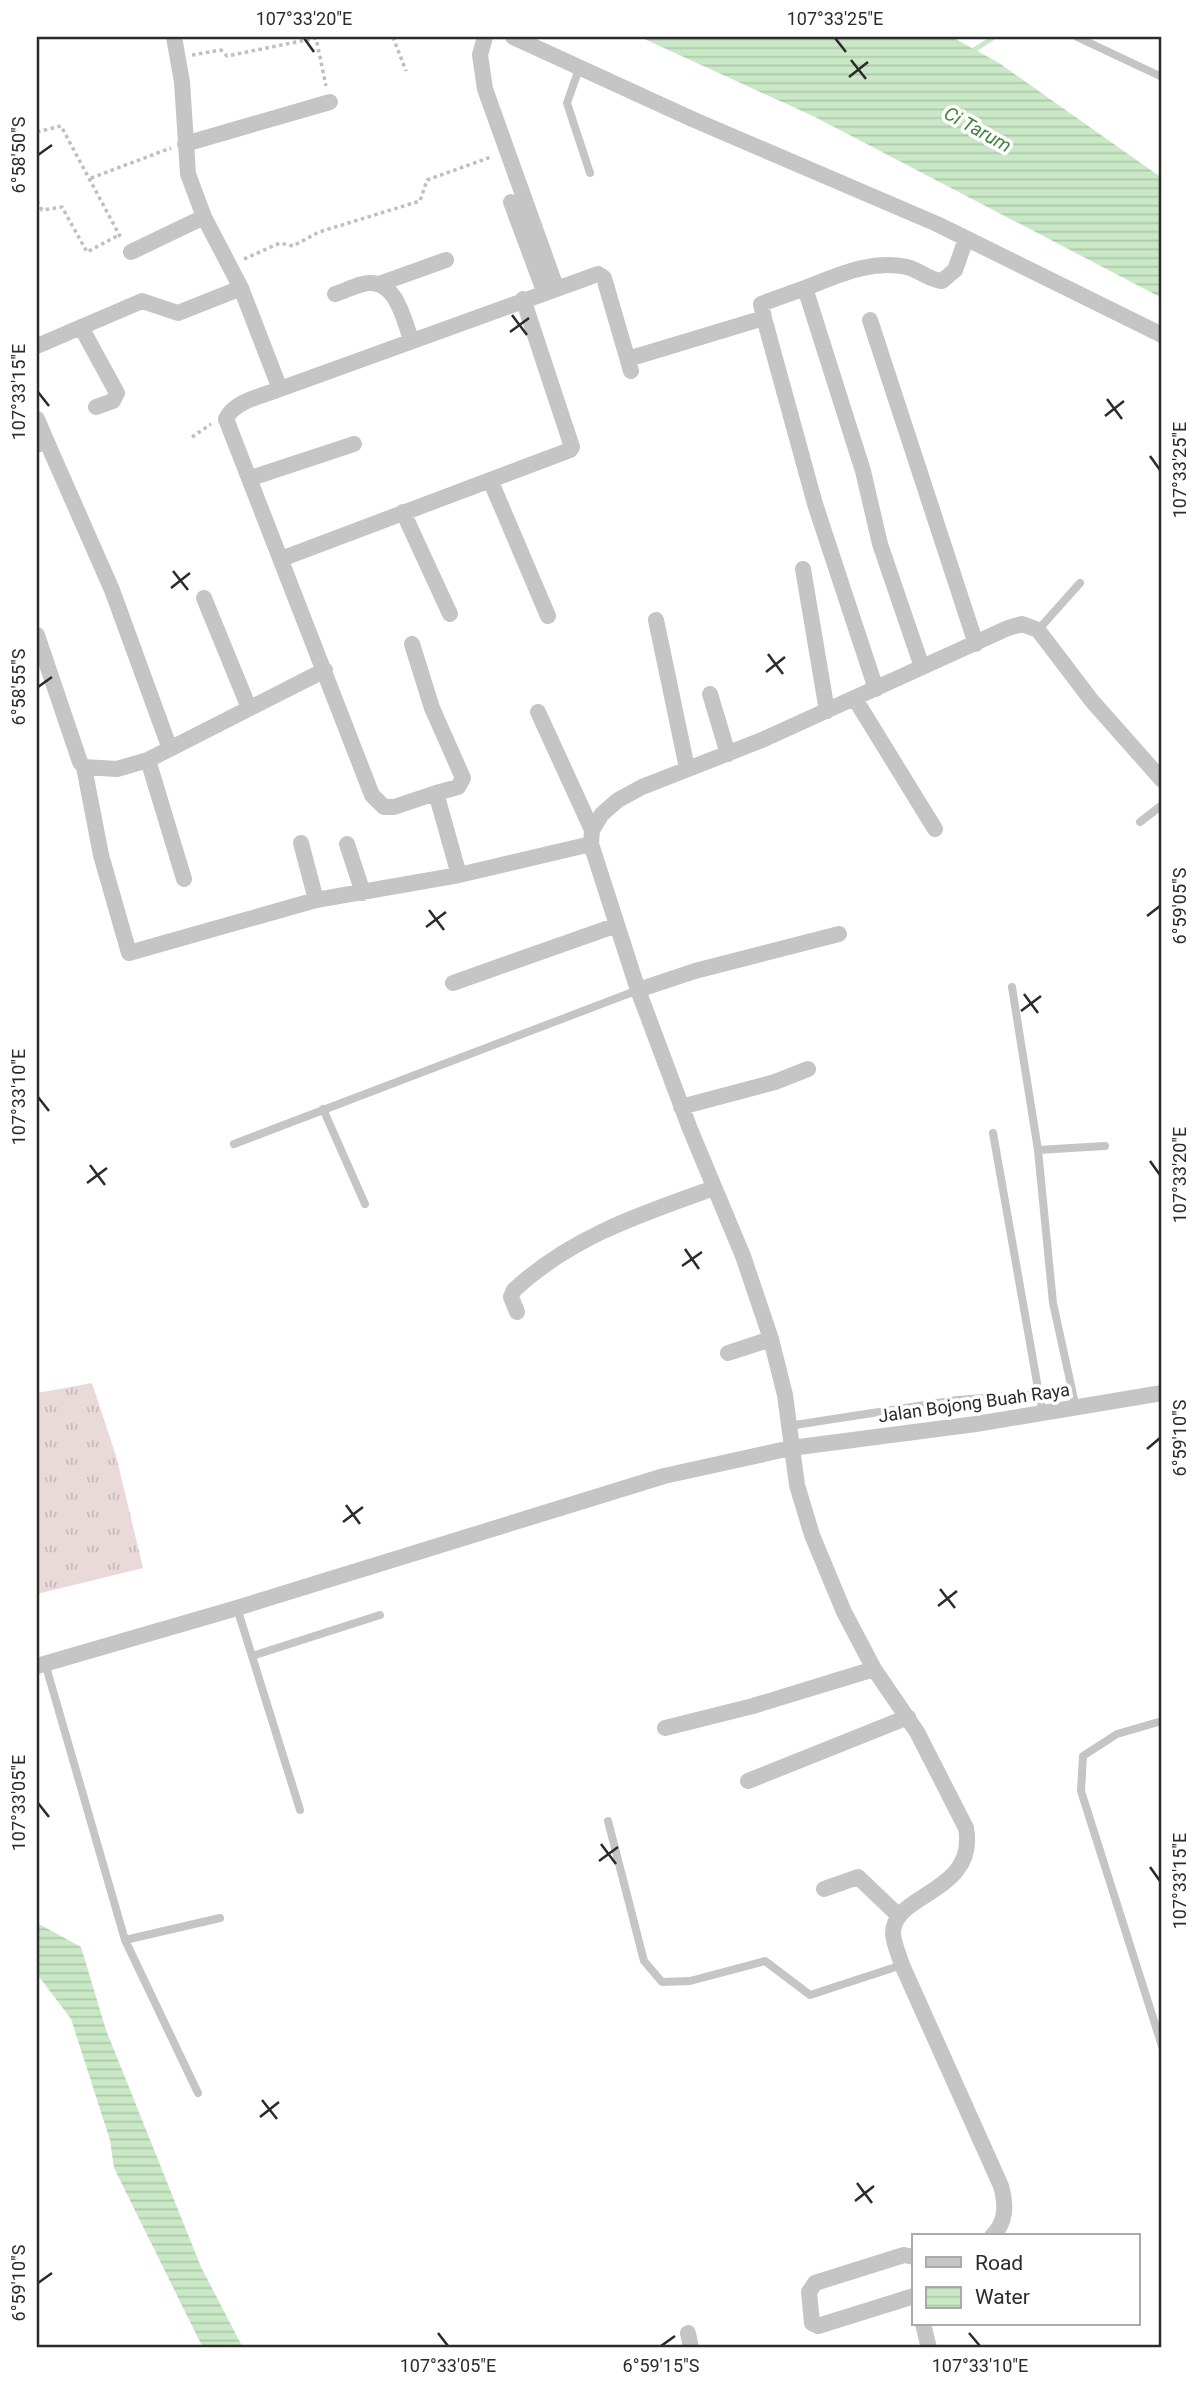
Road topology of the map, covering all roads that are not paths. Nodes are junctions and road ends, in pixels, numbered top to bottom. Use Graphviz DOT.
graph roads {
  1 [pos="174,37"];
  2 [pos="485,37"];
  3 [pos="513,37"];
  4 [pos="1077,37"];
  5 [pos="580,66"];
  6 [pos="1162,77"];
  7 [pos="330,103"];
  8 [pos="185,144"];
  9 [pos="590,173"];
  10 [pos="511,202"];
  11 [pos="204,217"];
  12 [pos="966,239"];
  13 [pos="131,252"];
  14 [pos="446,260"];
  15 [pos="379,284"];
  16 [pos="241,288"];
  17 [pos="805,288"];
  18 [pos="550,289"];
  19 [pos="335,294"];
  20 [pos="523,299"];
  21 [pos="764,318"];
  22 [pos="870,320"];
  23 [pos="81,327"];
  24 [pos="1162,335"];
  25 [pos="411,339"];
  26 [pos="37,345"];
  27 [pos="280,389"];
  28 [pos="96,407"];
  29 [pos="37,419"];
  30 [pos="41,443"];
  31 [pos="354,444"];
  32 [pos="251,478"];
  33 [pos="491,482"];
  34 [pos="402,512"];
  35 [pos="282,559"];
  36 [pos="803,569"];
  37 [pos="1080,583"];
  38 [pos="204,598"];
  39 [pos="450,614"];
  40 [pos="548,616"];
  41 [pos="656,620"];
  42 [pos="1038,629"];
  43 [pos="37,635"];
  44 [pos="412,644"];
  45 [pos="976,644"];
  46 [pos="922,667"];
  47 [pos="325,670"];
  48 [pos="876,688"];
  49 [pos="710,694"];
  50 [pos="855,699"];
  51 [pos="249,708"];
  52 [pos="827,711"];
  53 [pos="538,712"];
  54 [pos="170,749"];
  55 [pos="728,754"];
  56 [pos="148,760"];
  57 [pos="84,767"];
  58 [pos="687,768"];
  59 [pos="1162,780"];
  60 [pos="436,793"];
  61 [pos="1162,805"];
  62 [pos="1140,822"];
  63 [pos="935,829"];
  64 [pos="592,837"];
  65 [pos="301,843"];
  66 [pos="347,844"];
  67 [pos="459,874"];
  68 [pos="184,879"];
  69 [pos="363,894"];
  70 [pos="316,900"];
  71 [pos="617,925"];
  72 [pos="839,934"];
  73 [pos="453,983"];
  74 [pos="1012,988"];
  75 [pos="638,990"];
  76 [pos="808,1069"];
  77 [pos="681,1107"];
  78 [pos="323,1109"];
  79 [pos="993,1133"];
  80 [pos="234,1144"];
  81 [pos="1105,1146"];
  82 [pos="1038,1150"];
  83 [pos="713,1188"];
  84 [pos="365,1204"];
  85 [pos="517,1312"];
  86 [pos="771,1339"];
  87 [pos="728,1353"];
  88 [pos="1162,1393"];
  89 [pos="1039,1394"];
  90 [pos="1076,1408"];
  91 [pos="1043,1413"];
  92 [pos="788,1426"];
  93 [pos="791,1448"];
  94 [pos="237,1608"];
  95 [pos="380,1615"];
  96 [pos="252,1656"];
  97 [pos="41,1665"];
  98 [pos="874,1669"];
  99 [pos="908,1717"];
  100 [pos="1162,1721"];
  101 [pos="665,1728"];
  102 [pos="748,1781"];
  103 [pos="300,1810"];
  104 [pos="608,1821"];
  105 [pos="824,1889"];
  106 [pos="900,1916"];
  107 [pos="220,1917"];
  108 [pos="125,1940"];
  109 [pos="902,1965"];
  110 [pos="1162,2046"];
  111 [pos="198,2093"];
  112 [pos="993,2234"];
  113 [pos="912,2256"];
  114 [pos="912,2296"];
  115 [pos="924,2326"];
  116 [pos="929,2348"];
  1 -- 8 [label="street"];
  2 -- 18 [label="street"];
  3 -- 5 [label="street"];
  4 -- 6 [label="lane"];
  5 -- 9 [label="lane"];
  5 -- 12 [label="street"];
  7 -- 8 [label="street"];
  8 -- 11 [label="street"];
  10 -- 18 [label="street"];
  11 -- 13 [label="street"];
  11 -- 16 [label="street"];
  12 -- 17 [label="street"];
  12 -- 24 [label="street"];
  14 -- 15 [label="street"];
  15 -- 19 [label="street"];
  15 -- 25 [label="street"];
  16 -- 23 [label="street"];
  16 -- 27 [label="street"];
  17 -- 21 [label="street"];
  17 -- 46 [label="street"];
  18 -- 20 [label="street"];
  18 -- 21 [label="street"];
  20 -- 25 [label="street"];
  20 -- 33 [label="street"];
  21 -- 48 [label="street"];
  22 -- 45 [label="street"];
  23 -- 26 [label="street"];
  23 -- 28 [label="street"];
  25 -- 27 [label="street"];
  27 -- 32 [label="street"];
  29 -- 30 [label="street"];
  30 -- 54 [label="street"];
  31 -- 32 [label="street"];
  32 -- 35 [label="street"];
  33 -- 34 [label="street"];
  33 -- 40 [label="street"];
  34 -- 35 [label="street"];
  34 -- 39 [label="street"];
  35 -- 47 [label="street"];
  36 -- 52 [label="street"];
  37 -- 42 [label="lane"];
  38 -- 51 [label="street"];
  41 -- 58 [label="street"];
  42 -- 45 [label="street"];
  42 -- 59 [label="street"];
  43 -- 57 [label="street"];
  44 -- 60 [label="street"];
  45 -- 46 [label="street"];
  46 -- 48 [label="street"];
  47 -- 51 [label="street"];
  47 -- 60 [label="street"];
  48 -- 50 [label="street"];
  49 -- 55 [label="street"];
  50 -- 52 [label="street"];
  50 -- 63 [label="street"];
  51 -- 54 [label="street"];
  52 -- 55 [label="street"];
  53 -- 64 [label="street"];
  54 -- 56 [label="street"];
  55 -- 58 [label="street"];
  56 -- 57 [label="street"];
  56 -- 68 [label="street"];
  57 -- 70 [label="street"];
  58 -- 64 [label="street"];
  60 -- 67 [label="street"];
  61 -- 62 [label="lane"];
  64 -- 67 [label="street"];
  64 -- 71 [label="street"];
  65 -- 70 [label="street"];
  66 -- 69 [label="street"];
  67 -- 69 [label="street"];
  69 -- 70 [label="street"];
  71 -- 73 [label="street"];
  71 -- 75 [label="street"];
  72 -- 75 [label="street"];
  74 -- 82 [label="lane"];
  75 -- 77 [label="street"];
  75 -- 78 [label="lane"];
  76 -- 77 [label="street"];
  77 -- 83 [label="street"];
  78 -- 80 [label="lane"];
  78 -- 84 [label="lane"];
  79 -- 89 [label="lane"];
  81 -- 82 [label="lane"];
  82 -- 90 [label="lane"];
  83 -- 85 [label="street"];
  83 -- 86 [label="street"];
  86 -- 87 [label="street"];
  86 -- 92 [label="street"];
  88 -- 90 [label="street, Jalan Bojong Buah Raya"];
  89 -- 91 [label="lane"];
  89 -- 92 [label="lane"];
  90 -- 91 [label="street, Jalan Bojong Buah Raya"];
  91 -- 93 [label="street, Jalan Bojong Buah Raya"];
  92 -- 93 [label="street"];
  93 -- 94 [label="street, Jalan Bojong Buah Raya"];
  93 -- 98 [label="street"];
  94 -- 96 [label="lane"];
  94 -- 97 [label="street, Jalan Bojong Buah Raya"];
  95 -- 96 [label="lane"];
  96 -- 103 [label="lane"];
  97 -- 108 [label="lane"];
  98 -- 99 [label="street"];
  98 -- 101 [label="street"];
  99 -- 102 [label="street"];
  99 -- 106 [label="street"];
  100 -- 110 [label="lane"];
  104 -- 109 [label="lane"];
  105 -- 106 [label="street"];
  106 -- 109 [label="street"];
  107 -- 108 [label="lane"];
  108 -- 111 [label="lane"];
  109 -- 112 [label="street"];
  113 -- 114 [label="street"];
  115 -- 116 [label="street"];
}
